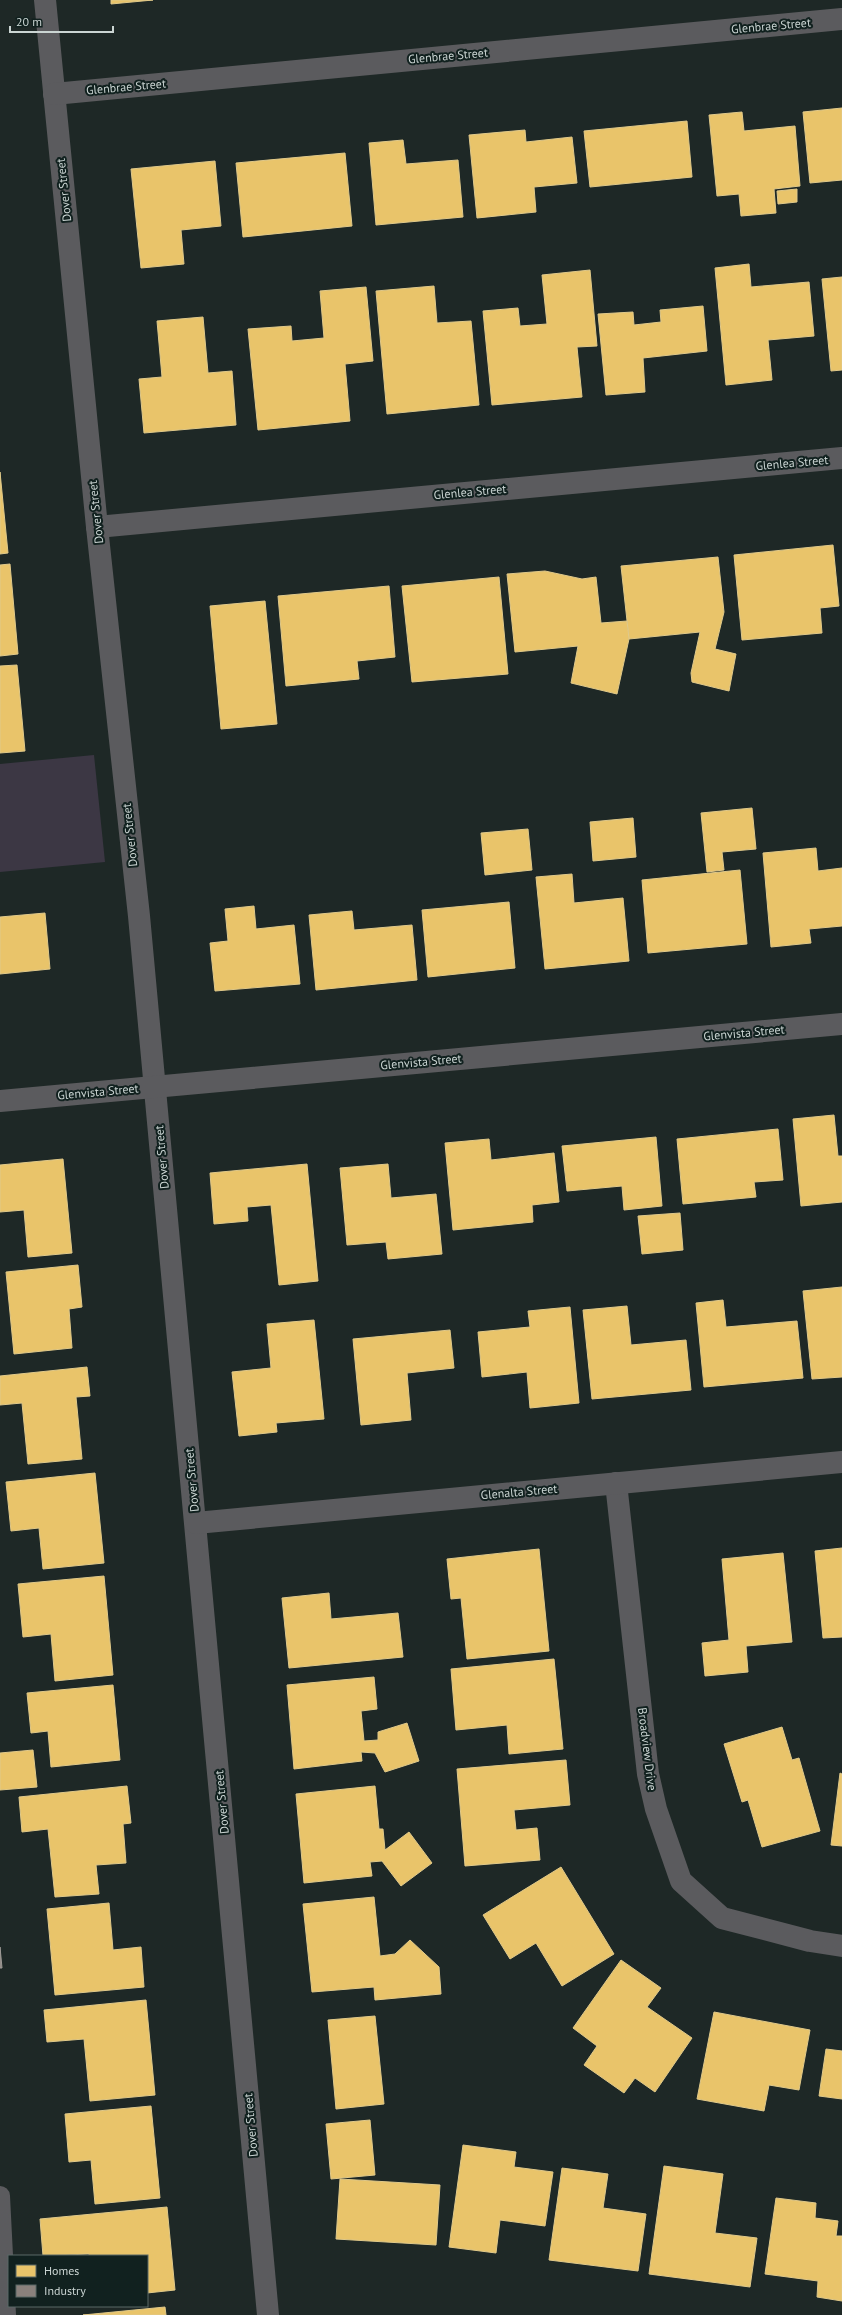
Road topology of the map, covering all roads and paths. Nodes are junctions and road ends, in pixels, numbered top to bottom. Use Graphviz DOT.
graph roads {
  1 [pos="45,0"];
  2 [pos="842,19"];
  3 [pos="54,94"];
  4 [pos="842,458"];
  5 [pos="97,527"];
  6 [pos="842,1024"];
  7 [pos="156,1087"];
  8 [pos="0,1101"];
  9 [pos="842,1462"];
  10 [pos="616,1483"];
  11 [pos="196,1523"];
  12 [pos="842,1946"];
  13 [pos="0,2196"];
  14 [pos="6,2315"];
  15 [pos="268,2315"];
  1 -- 3 [label="street, Dover Street"];
  2 -- 3 [label="street, Glenbrae Street"];
  3 -- 5 [label="street, Dover Street"];
  4 -- 5 [label="street, Glenlea Street"];
  5 -- 7 [label="street, Dover Street"];
  6 -- 7 [label="street, Glenvista Street"];
  7 -- 8 [label="street, Glenvista Street"];
  7 -- 11 [label="street, Dover Street"];
  9 -- 10 [label="street, Glenalta Street"];
  10 -- 11 [label="street, Glenalta Street"];
  10 -- 12 [label="street, Broadview Drive"];
  11 -- 15 [label="street, Dover Street"];
  13 -- 14 [label="lane"];
}
